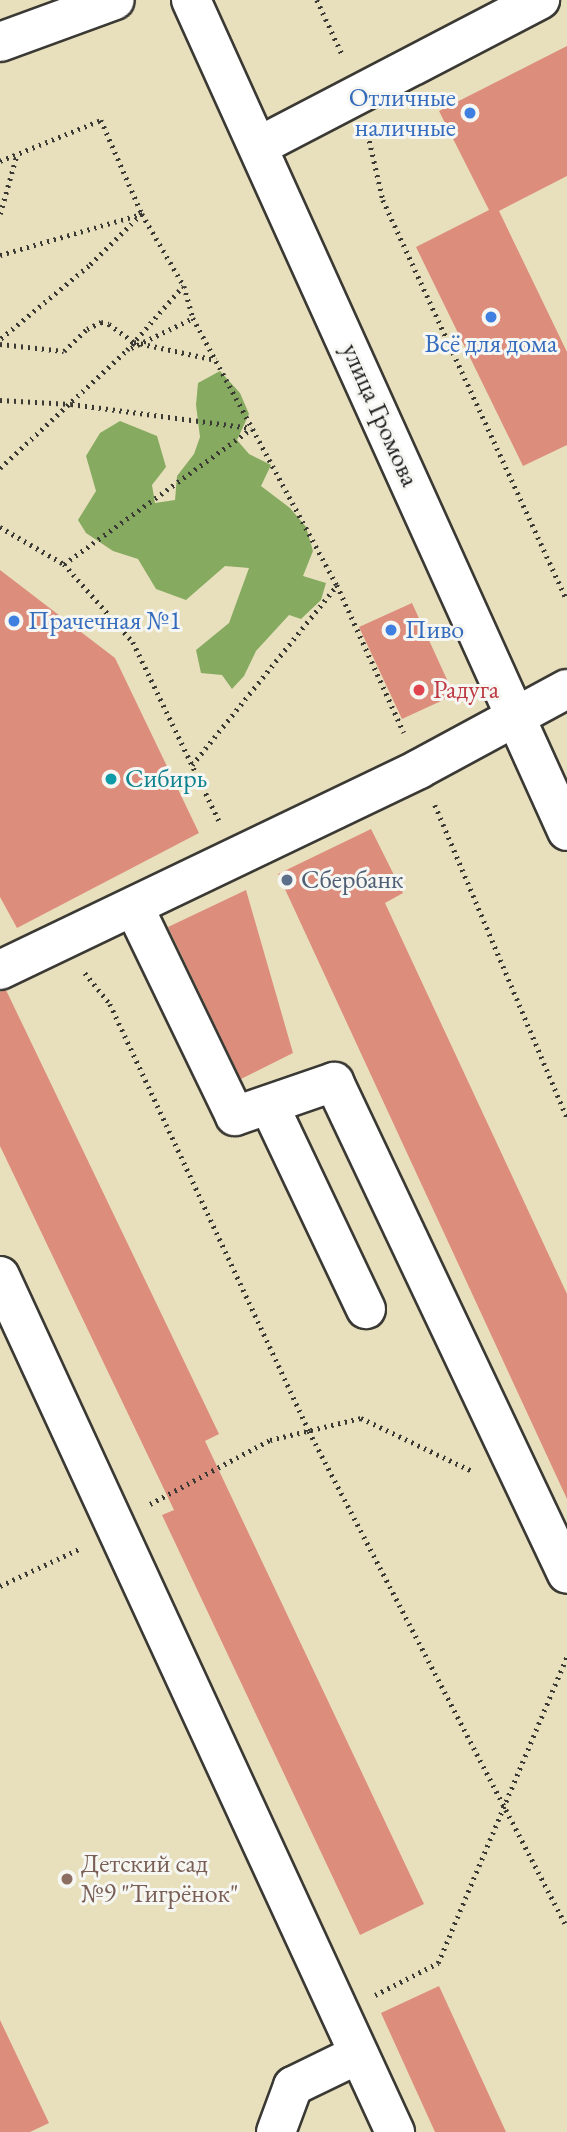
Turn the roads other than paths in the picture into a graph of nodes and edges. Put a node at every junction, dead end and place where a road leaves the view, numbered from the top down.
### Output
1 (115, 0) edge
2 (191, 0) edge
3 (540, 0) edge
4 (0, 43) edge
5 (259, 146) junction
6 (567, 689) edge
7 (515, 715) junction
8 (567, 831) edge
9 (134, 907) junction
10 (4, 960) edge
11 (269, 1105) junction
12 (0, 1276) edge
13 (366, 1308) dead end
14 (566, 1571) edge
15 (359, 2054) junction
16 (276, 2132) edge
17 (395, 2132) edge

1 - 4 street
2 - 5 street, улица Громова
3 - 5 street
5 - 7 street, улица Громова
6 - 7 street
7 - 8 street, улица Громова
7 - 9 street
9 - 10 street
9 - 11 street
11 - 13 street
11 - 14 street
12 - 15 street
15 - 16 street
15 - 17 street

